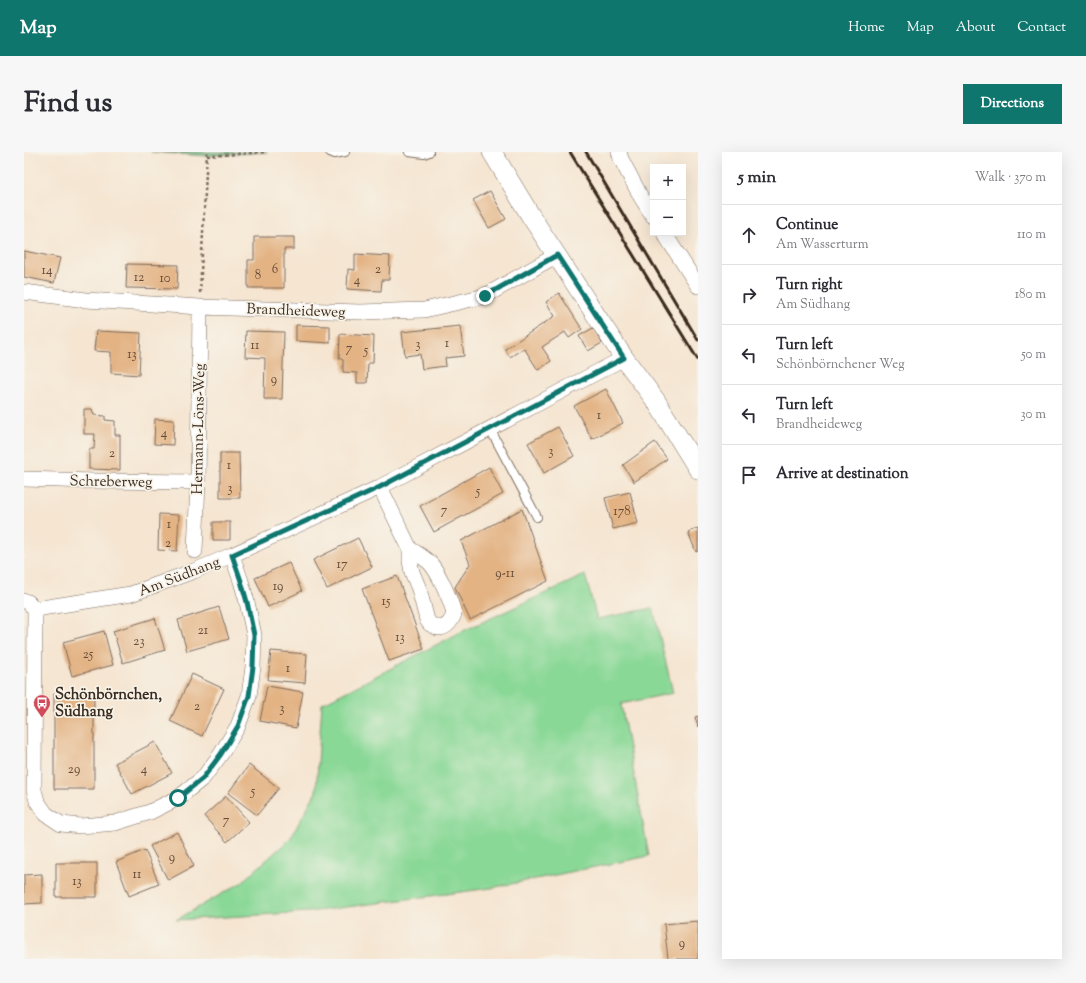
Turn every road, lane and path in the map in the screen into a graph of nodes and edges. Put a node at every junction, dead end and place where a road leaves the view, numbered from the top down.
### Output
1 (207, 152) edge
2 (267, 152) edge
3 (330, 152) edge
4 (345, 152) edge
5 (409, 152) edge
6 (429, 152) edge
7 (492, 152) edge
8 (619, 152) edge
9 (207, 156) junction
10 (650, 211) edge
11 (666, 236) edge
12 (557, 255) junction
13 (698, 286) edge
14 (24, 292) edge
15 (200, 308) junction
16 (624, 358) junction
17 (490, 429) junction
18 (698, 469) edge
19 (24, 478) edge
20 (198, 482) junction
21 (380, 487) junction
22 (537, 516) dead end
23 (410, 549) junction
24 (195, 551) dead end
25 (232, 555) junction
26 (30, 605) edge
27 (29, 781) edge

1 - 9 path
2 - 9 path
3 - 4 lane
5 - 6 lane
7 - 12 street
8 - 10 street
9 - 15 path
11 - 13 street
12 - 15 street, Brandheideweg
12 - 16 street
14 - 15 street, Brandheideweg
15 - 20 street, Hermann-Löns-Weg
16 - 17 street, Am Südhang
16 - 18 street
17 - 21 street, Am Südhang
17 - 22 lane
19 - 20 street, Schreberweg
20 - 24 street, Hermann-Löns-Weg
21 - 23 street
21 - 25 street, Am Südhang
23 - 23 street
25 - 26 street, Am Südhang
25 - 27 street, Am Südhang
26 - 27 street, Am Südhang

